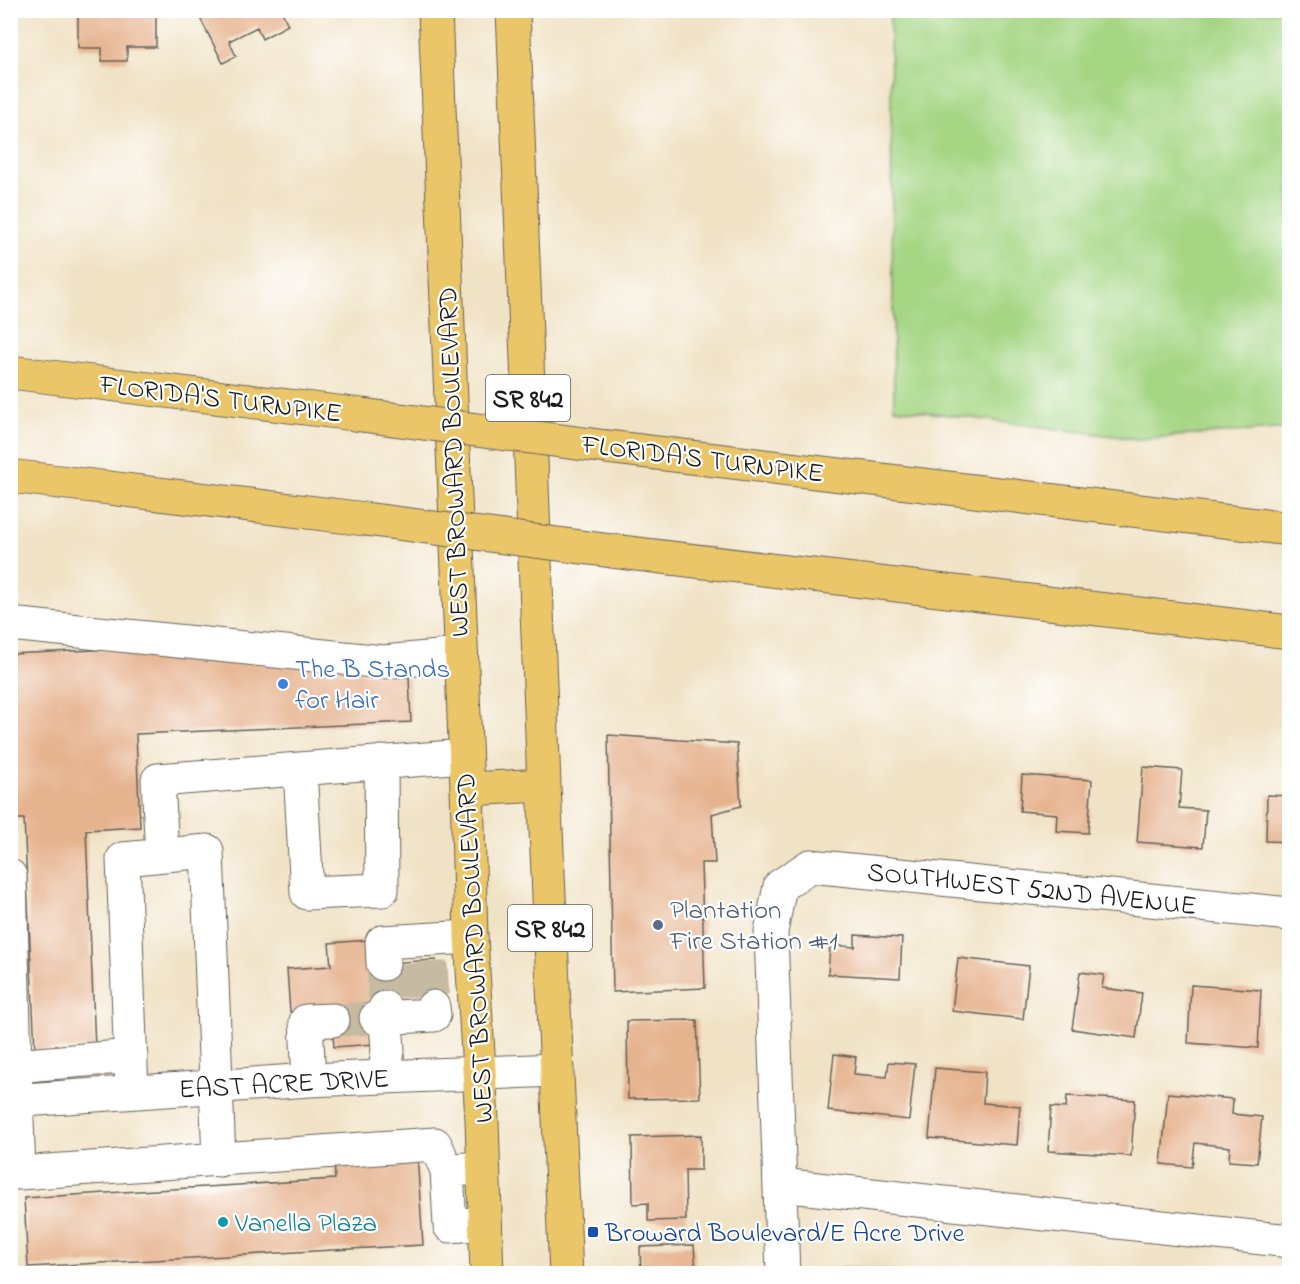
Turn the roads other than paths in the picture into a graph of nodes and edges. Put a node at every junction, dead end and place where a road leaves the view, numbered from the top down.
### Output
1 (435, 10) edge
2 (513, 10) edge
3 (10, 372) edge
4 (10, 476) edge
5 (1290, 529) edge
6 (10, 624) edge
7 (1290, 632) edge
8 (461, 656) junction
9 (465, 756) junction
10 (381, 762) junction
11 (300, 769) junction
12 (544, 785) junction
13 (467, 789) junction
14 (162, 855) junction
15 (10, 876) edge
16 (1290, 914) edge
17 (471, 937) junction
18 (411, 954) dead end
19 (475, 1005) junction
20 (325, 1033) dead end
21 (131, 1056) junction
22 (15, 1066) junction
23 (557, 1070) junction
24 (478, 1073) junction
25 (384, 1077) junction
26 (309, 1080) junction
27 (215, 1087) junction
28 (132, 1092) junction
29 (13, 1101) edge
30 (219, 1160) junction
31 (483, 1169) junction
32 (447, 1170) junction
33 (781, 1185) junction
34 (485, 1223) junction
35 (1290, 1241) edge
36 (487, 1274) edge
37 (566, 1274) edge
38 (783, 1274) edge

1 - 8 main road, WEST BROWARD BOULEVARD / SR 842
2 - 12 main road, SR 842
3 - 5 main road, FLORIDA'S TURNPIKE, bridge
4 - 7 main road, bridge
6 - 8 street
8 - 9 main road, WEST BROWARD BOULEVARD / SR 842
9 - 10 street
9 - 13 main road, WEST BROWARD BOULEVARD / SR 842
10 - 11 street
10 - 11 street
11 - 14 street
12 - 13 main road
12 - 23 main road, SR 842
13 - 17 main road, WEST BROWARD BOULEVARD / SR 842
14 - 21 street
14 - 27 street
15 - 22 street
16 - 33 street, SOUTHWEST 52ND AVENUE
17 - 18 street
17 - 19 main road, WEST BROWARD BOULEVARD / SR 842
19 - 24 main road, WEST BROWARD BOULEVARD / SR 842
19 - 25 street
20 - 26 street
21 - 22 street
21 - 28 street
22 - 29 street
23 - 24 street, EAST ACRE DRIVE
23 - 37 main road, SR 842
24 - 25 street, EAST ACRE DRIVE
24 - 31 main road, WEST BROWARD BOULEVARD / SR 842
25 - 26 street, EAST ACRE DRIVE
26 - 27 street, EAST ACRE DRIVE
27 - 28 street, EAST ACRE DRIVE
27 - 30 street
28 - 29 street, EAST ACRE DRIVE
29 - 30 street
30 - 32 street
31 - 32 street
31 - 34 main road, WEST BROWARD BOULEVARD / SR 842
32 - 34 street
33 - 35 street
33 - 38 street
34 - 36 main road, WEST BROWARD BOULEVARD / SR 842

